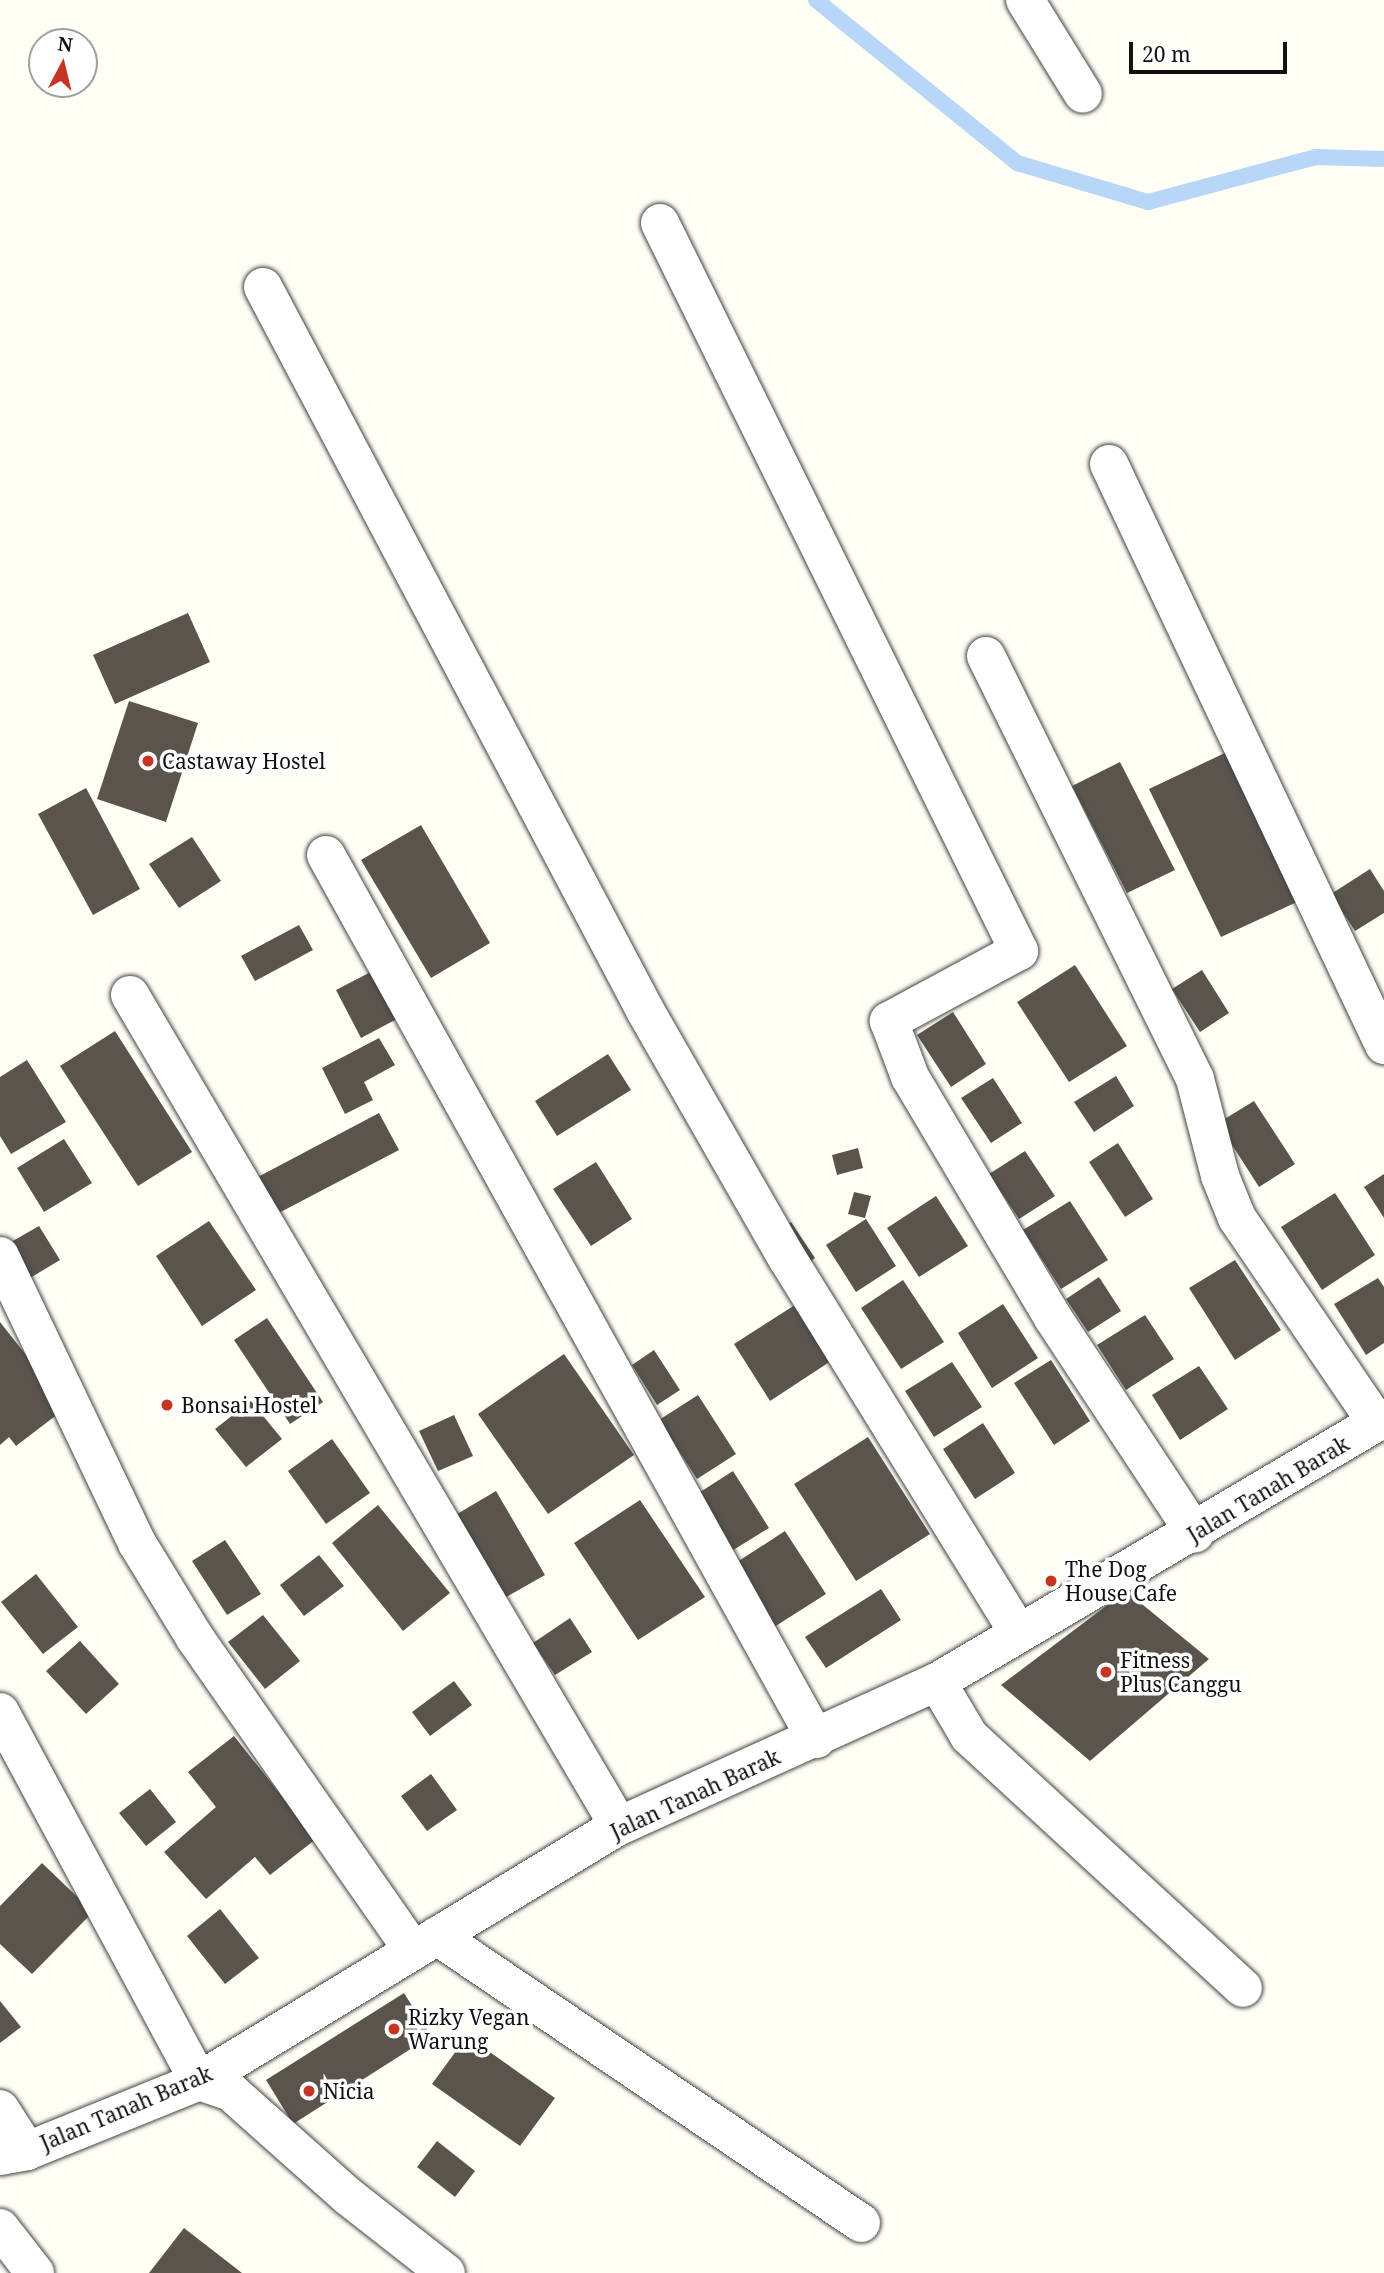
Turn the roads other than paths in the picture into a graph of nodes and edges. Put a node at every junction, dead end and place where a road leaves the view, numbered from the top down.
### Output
1 (1025, 0) edge
2 (1083, 94) dead end
3 (660, 223) dead end
4 (263, 287) dead end
5 (1109, 464) dead end
6 (986, 656) dead end
7 (326, 855) dead end
8 (130, 995) dead end
9 (1384, 1045) edge
10 (0, 1256) edge
11 (1380, 1421) edge
12 (1195, 1533) junction
13 (1019, 1633) junction
14 (937, 1682) junction
15 (0, 1712) edge
16 (816, 1739) junction
17 (619, 1826) junction
18 (425, 1943) junction
19 (1243, 1989) dead end
20 (199, 2081) junction
21 (0, 2109) edge
22 (14, 2153) edge
23 (861, 2223) dead end
24 (0, 2228) edge
25 (35, 2273) edge
26 (446, 2273) edge

1 - 2 street
3 - 12 street
4 - 13 street
5 - 9 street
6 - 11 street
7 - 16 street
8 - 17 street
10 - 18 street
11 - 12 street, Jalan Tanah Barak
12 - 13 street, Jalan Tanah Barak
13 - 14 street, Jalan Tanah Barak
14 - 16 street, Jalan Tanah Barak
14 - 19 street
15 - 20 street
16 - 17 street, Jalan Tanah Barak
17 - 18 street, Jalan Tanah Barak
18 - 20 street, Jalan Tanah Barak
18 - 23 street
20 - 22 street, Jalan Tanah Barak
20 - 26 street
21 - 22 street
24 - 25 street

